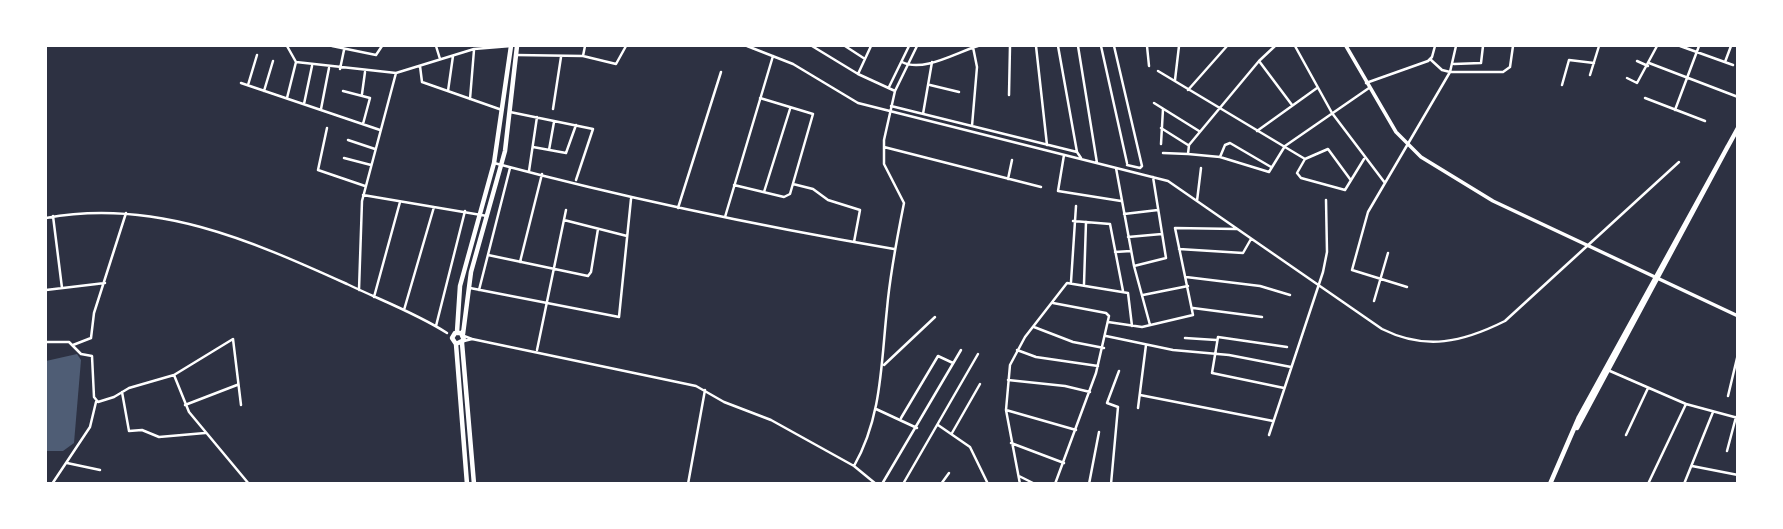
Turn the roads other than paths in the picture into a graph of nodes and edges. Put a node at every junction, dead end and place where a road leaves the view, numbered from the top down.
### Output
1 (287, 46) edge
2 (332, 46) edge
3 (382, 46) edge
4 (436, 46) edge
5 (511, 46) edge
6 (519, 46) edge
7 (585, 46) edge
8 (626, 46) edge
9 (747, 46) edge
10 (811, 46) edge
11 (845, 46) edge
12 (871, 46) edge
13 (909, 46) edge
14 (918, 46) edge
15 (978, 46) edge
16 (1010, 46) edge
17 (1036, 46) edge
18 (1058, 46) edge
19 (1078, 46) edge
20 (1101, 46) edge
21 (1114, 46) edge
22 (1147, 46) edge
23 (1179, 46) edge
24 (1227, 46) edge
25 (1275, 46) edge
26 (1295, 46) edge
27 (1346, 46) edge
28 (1435, 46) edge
29 (1456, 46) edge
30 (1483, 46) edge
31 (1513, 46) edge
32 (1599, 46) edge
33 (1657, 46) edge
34 (1680, 46) edge
35 (1699, 46) edge
36 (1731, 46) edge
37 (851, 47) edge
38 (973, 47) edge
39 (474, 49) junction
40 (344, 50) junction
41 (1697, 52) junction
42 (257, 55) dead end
43 (453, 55) junction
44 (516, 55) junction
45 (773, 55) junction
46 (583, 56) junction
47 (561, 57) junction
48 (440, 59) junction
49 (865, 59) junction
50 (1430, 59) junction
51 (273, 61) dead end
52 (1259, 61) junction
53 (1637, 61) dead end
54 (296, 62) junction
55 (902, 62) junction
56 (932, 62) junction
57 (1725, 62) junction
58 (1594, 63) junction
59 (1454, 64) junction
60 (1649, 64) junction
61 (312, 65) junction
62 (908, 65) junction
63 (1733, 65) dead end
64 (420, 66) junction
65 (1149, 66) dead end
66 (329, 68) junction
67 (340, 69) junction
68 (1158, 71) dead end
69 (365, 72) junction
70 (721, 72) dead end
71 (1450, 72) junction
72 (396, 73) junction
73 (858, 74) junction
74 (1590, 75) dead end
75 (1627, 78) dead end
76 (1688, 78) junction
77 (1175, 82) junction
78 (241, 83) dead end
79 (1366, 83) junction
80 (248, 85) junction
81 (930, 85) junction
82 (1562, 85) dead end
83 (889, 87) junction
84 (1318, 88) junction
85 (1369, 88) junction
86 (264, 90) junction
87 (1188, 90) junction
88 (343, 91) dead end
89 (448, 91) junction
90 (895, 91) junction
91 (959, 92) dead end
92 (362, 94) junction
93 (1009, 95) dead end
94 (1738, 97) edge
95 (287, 98) junction
96 (760, 98) junction
97 (470, 99) junction
98 (1645, 99) dead end
99 (1154, 103) dead end
100 (304, 104) junction
101 (1292, 105) junction
102 (891, 106) junction
103 (790, 107) junction
104 (1219, 108) junction
105 (321, 109) junction
106 (554, 109) dead end
107 (1164, 109) junction
108 (502, 110) junction
109 (1675, 110) junction
110 (510, 112) junction
111 (890, 112) junction
112 (1332, 113) junction
113 (923, 114) junction
114 (537, 117) junction
115 (554, 121) junction
116 (1704, 121) dead end
117 (363, 124) junction
118 (576, 125) junction
119 (972, 126) junction
120 (327, 128) dead end
121 (1161, 128) junction
122 (1738, 128) edge
123 (380, 130) junction
124 (1200, 131) junction
125 (1258, 131) junction
126 (348, 140) dead end
127 (1161, 144) dead end
128 (1047, 145) junction
129 (1189, 145) junction
130 (1284, 146) junction
131 (1408, 146) junction
132 (533, 147) junction
133 (884, 147) junction
134 (375, 149) junction
135 (549, 150) junction
136 (1077, 152) junction
137 (1163, 153) dead end
138 (1188, 154) junction
139 (1064, 155) junction
140 (1220, 157) junction
141 (344, 158) dead end
142 (1081, 158) junction
143 (1305, 159) junction
144 (1364, 159) junction
145 (1012, 160) dead end
146 (1679, 162) dead end
147 (494, 163) junction
148 (1097, 163) junction
149 (371, 165) junction
150 (502, 165) junction
151 (1127, 165) junction
152 (511, 167) junction
153 (1116, 168) junction
154 (1201, 168) dead end
155 (1272, 168) junction
156 (1126, 170) junction
157 (529, 171) junction
158 (542, 174) junction
159 (1153, 177) junction
160 (1008, 179) junction
161 (1351, 180) junction
162 (576, 181) junction
163 (793, 184) junction
164 (1386, 184) junction
165 (734, 185) junction
166 (365, 186) junction
167 (1041, 187) dead end
168 (764, 192) junction
169 (363, 195) junction
170 (631, 199) junction
171 (1326, 200) dead end
172 (401, 201) junction
173 (1122, 201) junction
174 (1197, 201) junction
175 (1076, 206) dead end
176 (434, 207) junction
177 (678, 208) junction
178 (566, 210) dead end
179 (1158, 210) junction
180 (465, 211) junction
181 (127, 212) junction
182 (480, 214) junction
183 (1124, 214) junction
184 (53, 216) junction
185 (487, 216) junction
186 (725, 217) junction
187 (46, 218) edge
188 (564, 220) junction
189 (1073, 221) junction
190 (1086, 222) junction
191 (598, 229) junction
192 (1238, 229) junction
193 (1162, 234) junction
194 (627, 236) junction
195 (1128, 237) junction
196 (1251, 239) junction
197 (854, 242) junction
198 (1586, 246) junction
199 (894, 249) junction
200 (1179, 249) junction
201 (1131, 251) junction
202 (1115, 252) junction
203 (1388, 253) dead end
204 (488, 255) junction
205 (520, 262) junction
206 (1134, 266) junction
207 (553, 269) junction
208 (1186, 277) junction
209 (1656, 279) junction
210 (1380, 280) junction
211 (1071, 282) junction
212 (105, 283) junction
213 (1084, 284) junction
214 (1319, 285) junction
215 (1188, 286) junction
216 (1407, 287) dead end
217 (62, 288) junction
218 (468, 288) junction
219 (46, 290) edge
220 (359, 290) junction
221 (479, 290) junction
222 (1123, 291) junction
223 (1143, 295) junction
224 (1290, 295) dead end
225 (374, 297) junction
226 (1374, 301) dead end
227 (546, 303) junction
228 (1054, 303) junction
229 (1193, 308) junction
230 (404, 310) junction
231 (1738, 316) edge
232 (935, 317) dead end
233 (1262, 317) dead end
234 (1108, 321) junction
235 (436, 326) junction
236 (1132, 326) junction
237 (1150, 326) junction
238 (1034, 327) junction
239 (1107, 336) junction
240 (459, 338) junction
241 (1185, 338) dead end
242 (1216, 340) junction
243 (46, 342) edge
244 (1147, 344) junction
245 (73, 345) junction
246 (1287, 347) dead end
247 (1104, 348) junction
248 (961, 349) dead end
249 (1017, 349) junction
250 (537, 350) junction
251 (1214, 353) junction
252 (978, 354) dead end
253 (1738, 354) edge
254 (953, 363) junction
255 (884, 365) junction
256 (1098, 366) junction
257 (1291, 367) junction
258 (1609, 371) junction
259 (1119, 372) dead end
260 (174, 375) junction
261 (1008, 380) junction
262 (980, 384) dead end
263 (238, 385) junction
264 (1648, 387) junction
265 (1284, 388) junction
266 (705, 390) junction
267 (122, 392) junction
268 (1090, 392) junction
269 (1140, 395) junction
270 (1728, 396) dead end
271 (96, 402) junction
272 (1686, 404) junction
273 (185, 405) junction
274 (241, 405) dead end
275 (1138, 408) dead end
276 (876, 409) junction
277 (1006, 410) junction
278 (1713, 412) junction
279 (901, 418) junction
280 (1737, 418) edge
281 (1273, 421) junction
282 (938, 425) junction
283 (917, 428) junction
284 (1576, 428) junction
285 (1076, 430) junction
286 (1099, 432) dead end
287 (205, 433) junction
288 (952, 433) junction
289 (1269, 435) dead end
290 (1626, 435) dead end
291 (1011, 443) junction
292 (1727, 451) dead end
293 (68, 463) junction
294 (1065, 463) junction
295 (472, 464) junction
296 (466, 465) junction
297 (854, 466) junction
298 (1692, 466) junction
299 (100, 470) dead end
300 (949, 473) dead end
301 (1738, 475) edge
302 (1019, 476) junction
303 (52, 484) edge
304 (249, 484) edge
305 (467, 484) edge
306 (474, 484) edge
307 (688, 484) edge
308 (876, 484) edge
309 (882, 484) edge
310 (903, 484) edge
311 (941, 484) edge
312 (988, 484) edge
313 (1020, 484) edge
314 (1035, 484) edge
315 (1055, 484) edge
316 (1089, 484) edge
317 (1111, 484) edge
318 (1550, 484) edge
319 (1648, 484) edge
320 (1684, 484) edge

1 - 54 street
2 - 40 street
3 - 40 street
4 - 48 street
5 - 39 street
5 - 108 main road
6 - 44 main road
7 - 46 street
8 - 46 street
9 - 45 street
10 - 73 street
11 - 37 street
12 - 49 street
13 - 55 street
14 - 62 street
15 - 38 street
16 - 93 street
17 - 128 street
18 - 136 street
19 - 148 street
20 - 151 street
21 - 151 street
22 - 65 street
23 - 77 street
24 - 87 street
25 - 52 street
26 - 84 street
27 - 79 street
28 - 50 street
29 - 59 street
30 - 59 street
31 - 71 street
32 - 58 street
33 - 60 street
34 - 41 street
35 - 41 street
36 - 57 street
37 - 49 street
38 - 56 street
38 - 119 street
39 - 43 street
39 - 97 street
40 - 67 street
41 - 57 street
41 - 76 street
42 - 80 street
43 - 48 street
43 - 89 street
44 - 47 street
44 - 110 main road
45 - 96 street
45 - 111 street
46 - 47 street
47 - 106 street
48 - 64 street
49 - 73 street
50 - 71 street
50 - 79 street
51 - 86 street
52 - 101 street
52 - 104 street
53 - 60 street
54 - 61 street
54 - 95 street
55 - 62 street
55 - 83 street
56 - 62 street
56 - 81 street
57 - 63 street
58 - 74 street
58 - 82 street
59 - 71 street
60 - 75 street
60 - 76 street
61 - 66 street
61 - 100 street
62 - 90 street
64 - 72 street
64 - 89 street
66 - 67 street
66 - 105 street
67 - 69 street
68 - 77 street
69 - 72 street
69 - 92 street
70 - 177 street
71 - 131 street
72 - 123 street
73 - 83 street
76 - 94 street
76 - 109 street
77 - 87 street
78 - 80 street
79 - 85 street
80 - 86 street
81 - 91 street
81 - 113 street
83 - 90 street
84 - 101 street
84 - 112 street
85 - 112 street
85 - 131 street
86 - 95 street
87 - 104 street
88 - 92 street
89 - 97 street
90 - 102 street
92 - 117 street
95 - 100 street
96 - 103 street
96 - 165 street
97 - 108 street
98 - 109 street
99 - 107 street
100 - 105 street
101 - 125 street
102 - 111 street
102 - 113 street
103 - 163 street
103 - 168 street
104 - 124 street
104 - 125 street
105 - 117 street
107 - 121 street
107 - 124 street
108 - 147 main road
109 - 116 street
110 - 114 street
110 - 150 main road
111 - 133 street
111 - 139 street
112 - 130 street
112 - 144 street
113 - 119 street
114 - 115 street
114 - 132 street
115 - 118 street
115 - 135 street
117 - 123 street
118 - 135 street
118 - 162 street
119 - 128 street
120 - 166 street
121 - 127 street
121 - 129 street
122 - 209 main road
123 - 134 street
124 - 129 street
125 - 130 street
126 - 134 street
128 - 136 street
129 - 138 street
130 - 143 street
130 - 155 street
131 - 164 street
131 - 198 street
132 - 135 street
132 - 157 street
133 - 160 street
133 - 199 street
134 - 149 street
136 - 142 street
137 - 138 street
138 - 140 street
139 - 142 street
139 - 173 street
140 - 155 street
140 - 155 street
141 - 149 street
142 - 148 street
143 - 161 street
143 - 161 street
144 - 161 street
144 - 164 street
145 - 160 street
146 - 198 street
147 - 150 street
147 - 182 main road
148 - 153 street
149 - 166 street
150 - 152 street
150 - 185 main road
151 - 156 street
152 - 157 street
152 - 204 street
153 - 156 street
153 - 173 street
154 - 174 street
156 - 159 street
157 - 158 street
158 - 162 street
158 - 205 street
159 - 174 street
159 - 179 street
160 - 167 street
162 - 170 street
163 - 168 street
163 - 197 street
164 - 210 street
165 - 168 street
165 - 186 street
166 - 169 street
169 - 172 street
169 - 220 street
170 - 177 street
170 - 194 street
171 - 214 street
172 - 176 street
172 - 225 street
173 - 183 street
174 - 192 street
175 - 189 street
176 - 180 street
176 - 230 street
177 - 186 street
178 - 188 street
179 - 183 street
179 - 193 street
180 - 182 street
180 - 235 street
181 - 184 street
181 - 212 street
181 - 220 street
182 - 185 street
182 - 240 main road
183 - 195 street
184 - 187 street
184 - 217 street
185 - 218 main road
186 - 197 street
188 - 191 street
188 - 207 street
189 - 190 street
189 - 211 street
190 - 202 street
190 - 213 street
191 - 194 street
191 - 207 street
192 - 196 street
192 - 200 street
193 - 195 street
193 - 206 street
194 - 227 street
195 - 201 street
196 - 200 street
196 - 214 street
197 - 199 street
198 - 209 street
198 - 214 street
199 - 255 street
200 - 208 street
201 - 202 street
201 - 206 street
202 - 222 street
203 - 210 street
204 - 205 street
204 - 221 street
205 - 207 street
206 - 223 street
207 - 227 street
208 - 215 street
208 - 224 street
209 - 231 street
209 - 258 main road
209 - 284 main road
210 - 216 street
210 - 226 street
211 - 213 street
211 - 228 street
212 - 217 street
212 - 245 street
213 - 222 street
214 - 257 street
215 - 223 street
215 - 229 street
217 - 219 street
218 - 221 street
218 - 240 main road
220 - 225 street
221 - 227 street
222 - 236 street
223 - 237 street
225 - 230 street
227 - 250 street
228 - 234 street
228 - 238 street
229 - 233 street
229 - 237 street
230 - 235 street
232 - 255 street
234 - 236 street
234 - 239 street
235 - 240 street
236 - 237 street
238 - 247 street
238 - 249 street
239 - 244 street
239 - 247 street
240 - 250 street
240 - 295 main road
240 - 296 main road
241 - 242 street
242 - 246 street
242 - 251 street
243 - 245 street
244 - 251 street
244 - 269 street
245 - 271 street
247 - 256 street
248 - 254 street
249 - 256 street
249 - 261 street
250 - 266 street
251 - 257 street
251 - 265 street
252 - 282 street
253 - 270 street
254 - 279 street
254 - 283 street
255 - 276 street
256 - 268 street
257 - 265 street
258 - 264 street
258 - 284 main road
259 - 317 street
260 - 263 street
260 - 267 street
260 - 273 street
261 - 268 street
261 - 277 street
262 - 288 street
263 - 273 street
263 - 274 street
264 - 272 street
264 - 290 street
265 - 281 street
266 - 297 street
266 - 307 street
267 - 271 street
267 - 287 street
268 - 285 street
269 - 275 street
269 - 281 street
271 - 293 street
272 - 278 street
272 - 319 street
273 - 287 street
276 - 279 street
276 - 297 street
277 - 285 street
277 - 291 street
278 - 280 street
278 - 298 street
279 - 283 street
280 - 292 street
281 - 289 street
282 - 288 street
282 - 310 street
283 - 309 street
284 - 318 main road
285 - 294 street
286 - 316 street
287 - 304 street
288 - 312 street
291 - 294 street
291 - 302 street
293 - 299 street
293 - 303 street
294 - 315 street
295 - 296 main road
295 - 306 main road
296 - 305 main road
297 - 308 street
298 - 301 street
298 - 320 street
300 - 311 street
302 - 313 street
302 - 314 street

